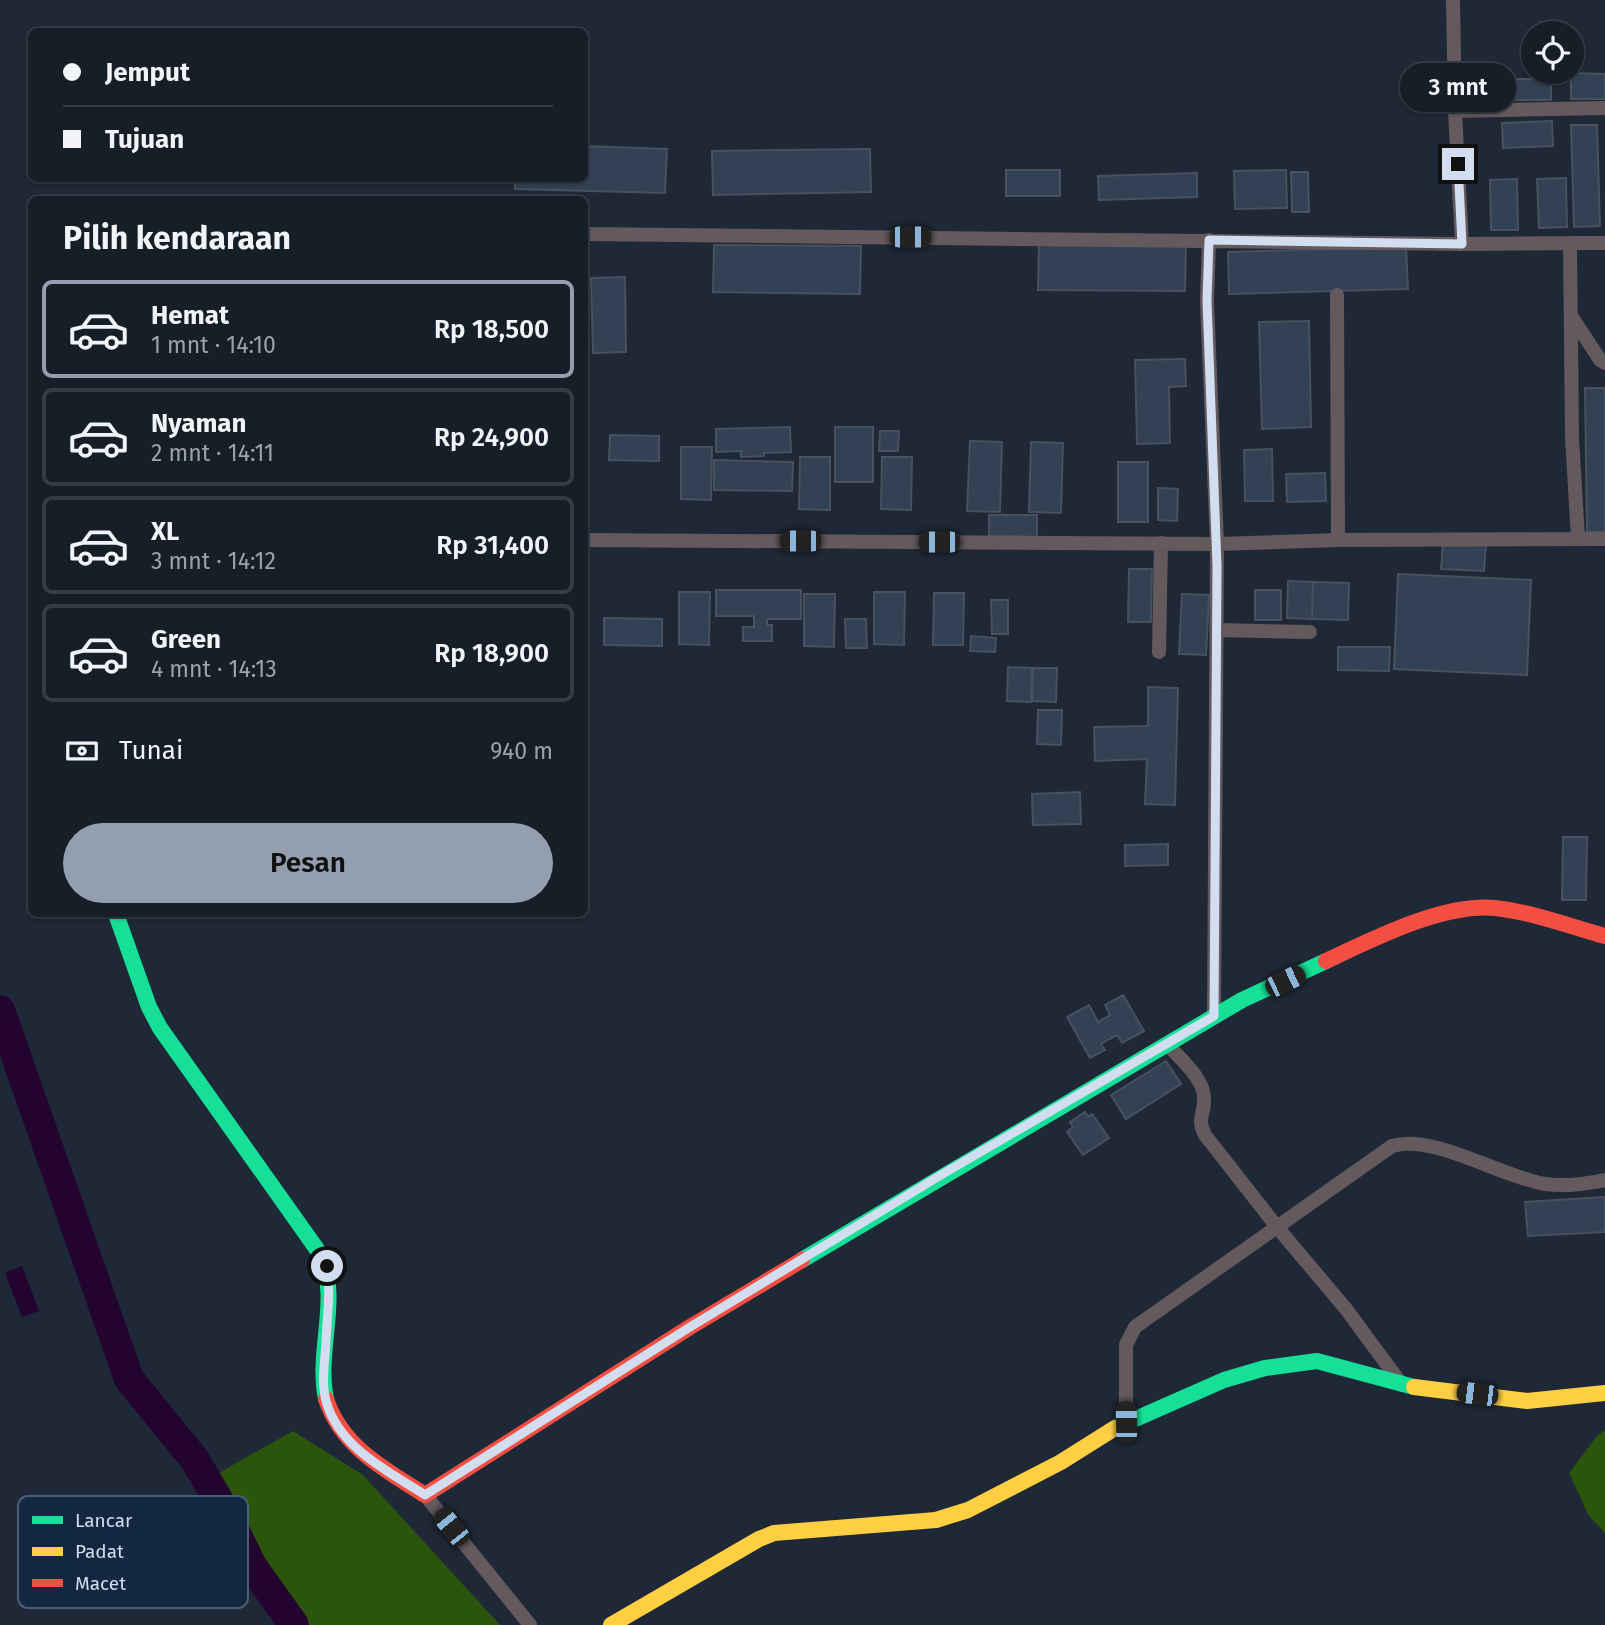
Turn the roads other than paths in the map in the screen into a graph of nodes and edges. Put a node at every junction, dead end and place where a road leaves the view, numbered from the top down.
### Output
1 (1453, 0) edge
2 (1605, 108) edge
3 (1455, 111) junction
4 (588, 234) edge
5 (1209, 240) junction
6 (1570, 243) junction
7 (1605, 243) edge
8 (1462, 244) junction
9 (1337, 295) dead end
10 (1571, 316) junction
11 (1605, 363) edge
12 (1578, 538) junction
13 (1605, 539) edge
14 (588, 540) edge
15 (1338, 540) junction
16 (1161, 544) junction
17 (1217, 544) junction
18 (1217, 630) junction
19 (1310, 632) dead end
20 (1159, 652) dead end
21 (117, 917) edge
22 (1605, 936) edge
23 (1214, 1016) junction
24 (1167, 1044) junction
25 (1605, 1180) edge
26 (1277, 1227) junction
27 (1402, 1385) junction
28 (1605, 1393) edge
29 (1126, 1422) junction
30 (425, 1495) junction
31 (530, 1625) edge
32 (611, 1625) edge

1 - 3 street
2 - 3 street
3 - 8 street
4 - 5 street
5 - 8 street
5 - 17 street
6 - 7 street
6 - 8 street
6 - 10 street
9 - 15 street
10 - 11 street
10 - 12 street
12 - 13 street
12 - 15 street
14 - 16 street
15 - 17 street
16 - 17 street
16 - 20 street
17 - 18 street
18 - 19 street
18 - 23 street
21 - 30 street
22 - 23 street
23 - 24 street
24 - 26 street
24 - 30 street
25 - 26 street
26 - 27 street
26 - 29 street
27 - 28 street
27 - 29 street
29 - 32 street
30 - 31 street

